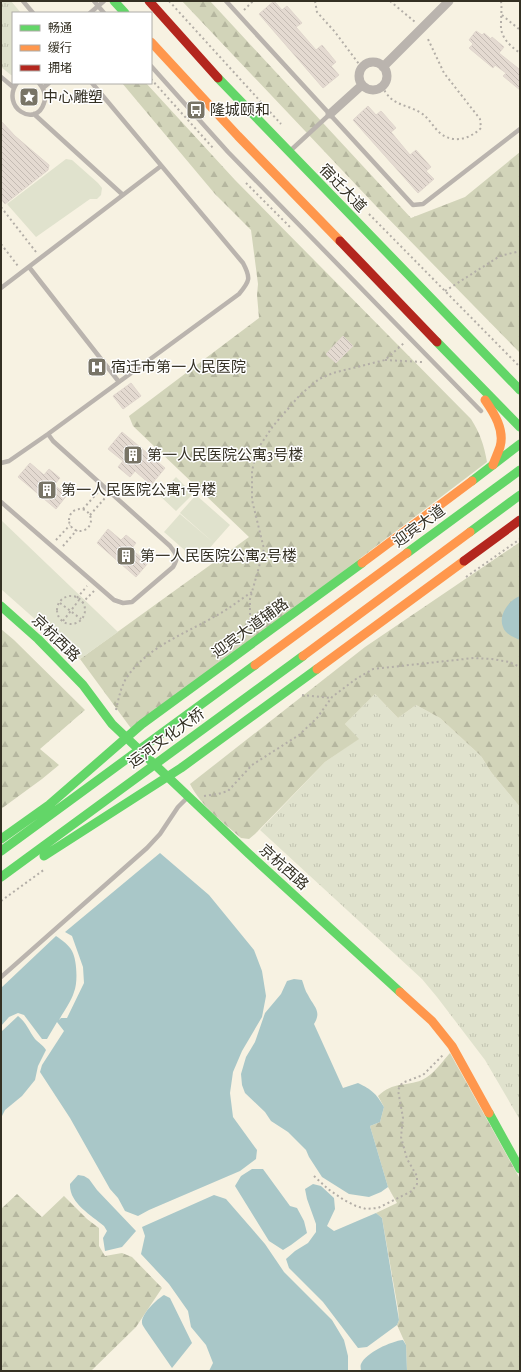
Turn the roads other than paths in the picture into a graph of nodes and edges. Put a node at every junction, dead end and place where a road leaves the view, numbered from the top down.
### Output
1 (23, 1) edge
2 (94, 1) edge
3 (104, 1) edge
4 (149, 1) edge
5 (226, 1) edge
6 (448, 1) edge
7 (116, 4) edge
8 (98, 6) junction
9 (32, 12) edge
10 (91, 12) edge
11 (103, 12) edge
12 (124, 12) edge
13 (152, 43) edge
14 (152, 67) edge
15 (383, 67) junction
16 (1, 77) edge
17 (16, 84) edge
18 (39, 84) edge
19 (48, 84) edge
20 (93, 84) edge
21 (362, 85) junction
22 (13, 87) junction
23 (43, 88) junction
24 (34, 114) junction
25 (330, 114) junction
26 (520, 129) edge
27 (288, 152) junction
28 (161, 166) junction
29 (123, 195) junction
30 (28, 267) junction
31 (1, 288) edge
32 (476, 344) junction
33 (458, 362) junction
34 (520, 381) edge
35 (119, 382) junction
36 (520, 390) edge
37 (481, 411) dead end
38 (520, 427) edge
39 (48, 434) junction
40 (520, 444) edge
41 (1, 463) edge
42 (493, 466) junction
43 (520, 470) edge
44 (520, 495) edge
45 (1, 502) edge
46 (520, 520) edge
47 (1, 606) edge
48 (335, 606) joint
49 (188, 797) junction
50 (1, 839) edge
51 (1, 851) edge
52 (1, 877) edge
53 (1, 886) edge
54 (1, 977) edge
55 (520, 1169) edge

1 - 9 lane
2 - 8 lane
3 - 8 lane
4 - 27 main road, 宿迁大道
5 - 25 lane
6 - 15 street
7 - 12 main road
8 - 10 lane
8 - 11 lane
13 - 33 main road
14 - 37 lane
15 - 21 street
15 - 21 street
16 - 22 lane
17 - 22 lane
18 - 23 lane
19 - 23 lane
20 - 28 lane
21 - 25 street
22 - 24 lane
23 - 24 lane
24 - 29 lane
25 - 26 lane
25 - 27 lane
27 - 32 main road, 宿迁大道
28 - 29 lane
28 - 35 lane
29 - 30 lane
30 - 31 lane
30 - 35 lane
32 - 34 main road
32 - 36 main road, 宿迁大道
33 - 38 main road
33 - 42 main road
35 - 39 lane
39 - 41 lane
39 - 45 lane
40 - 42 main road, 迎宾大道辅路
42 - 50 main road, 迎宾大道辅路
43 - 48 main road, 迎宾大道
44 - 52 main road, 运河文化大桥
46 - 53 main road
47 - 49 main road, 京杭西路
48 - 51 main road, 运河文化大桥
49 - 54 lane
49 - 55 main road, 京杭西路

